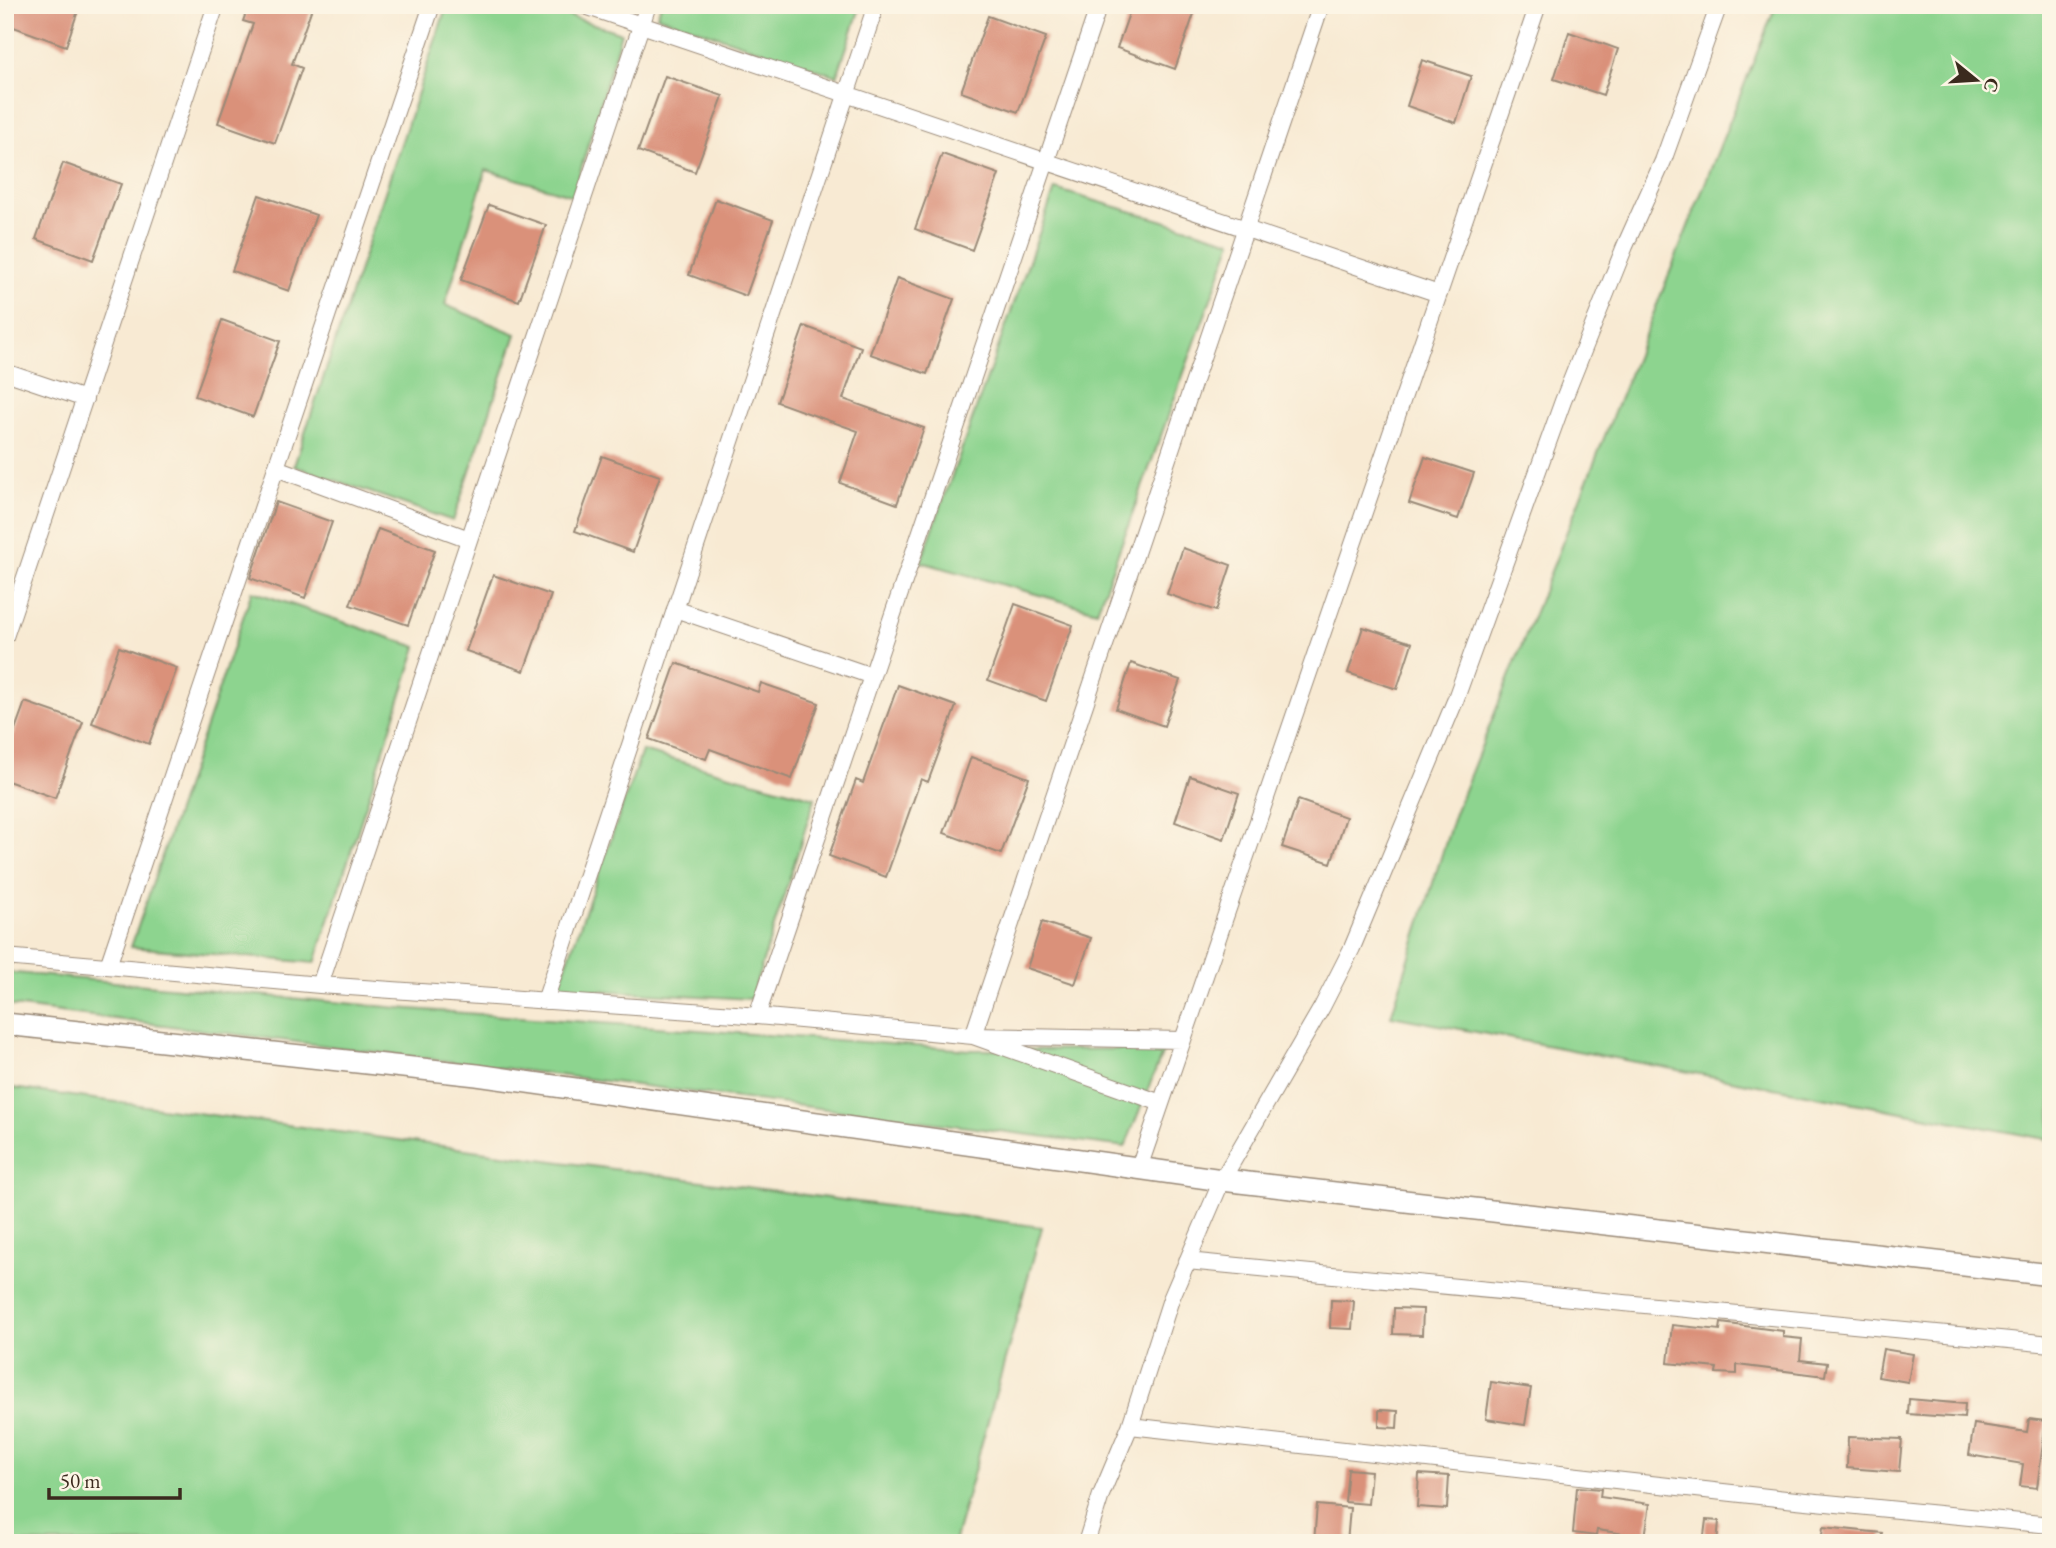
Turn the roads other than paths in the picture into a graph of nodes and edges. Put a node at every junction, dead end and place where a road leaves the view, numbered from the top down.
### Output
1 (216, 5) edge
2 (432, 5) edge
3 (582, 5) edge
4 (648, 5) edge
5 (876, 5) edge
6 (1099, 5) edge
7 (1321, 5) edge
8 (1538, 5) edge
9 (1719, 5) edge
10 (641, 25) junction
11 (846, 94) junction
12 (1046, 162) junction
13 (1245, 229) junction
14 (1439, 294) junction
15 (5, 372) edge
16 (85, 398) junction
17 (276, 468) junction
18 (469, 539) junction
19 (675, 609) junction
20 (5, 637) edge
21 (872, 676) junction
22 (5, 957) edge
23 (108, 967) junction
24 (320, 985) junction
25 (545, 1001) junction
26 (757, 1016) junction
27 (5, 1024) edge
28 (972, 1036) junction
29 (1183, 1040) junction
30 (1161, 1103) junction
31 (1139, 1168) junction
32 (1223, 1180) junction
33 (1187, 1261) junction
34 (2051, 1275) edge
35 (2051, 1344) edge
36 (1129, 1426) junction
37 (2051, 1525) edge
38 (1086, 1543) edge

1 - 16 street
2 - 17 street
3 - 10 street
4 - 10 street
5 - 11 street
6 - 12 street
7 - 13 street
8 - 14 street
9 - 32 street
10 - 11 street
10 - 18 street
11 - 12 street
11 - 19 street
12 - 13 street
12 - 21 street
13 - 14 street
13 - 28 street
14 - 29 street
15 - 16 street
16 - 20 street
17 - 18 street
17 - 23 street
18 - 24 street
19 - 21 street
19 - 25 street
21 - 26 street
22 - 23 street
23 - 24 street
24 - 25 street
25 - 26 street
26 - 28 street
27 - 31 main road
28 - 29 street
28 - 30 street
29 - 30 street
30 - 31 street
31 - 32 main road
32 - 33 street
32 - 34 main road
33 - 35 street
33 - 36 street
36 - 37 street
36 - 38 street

